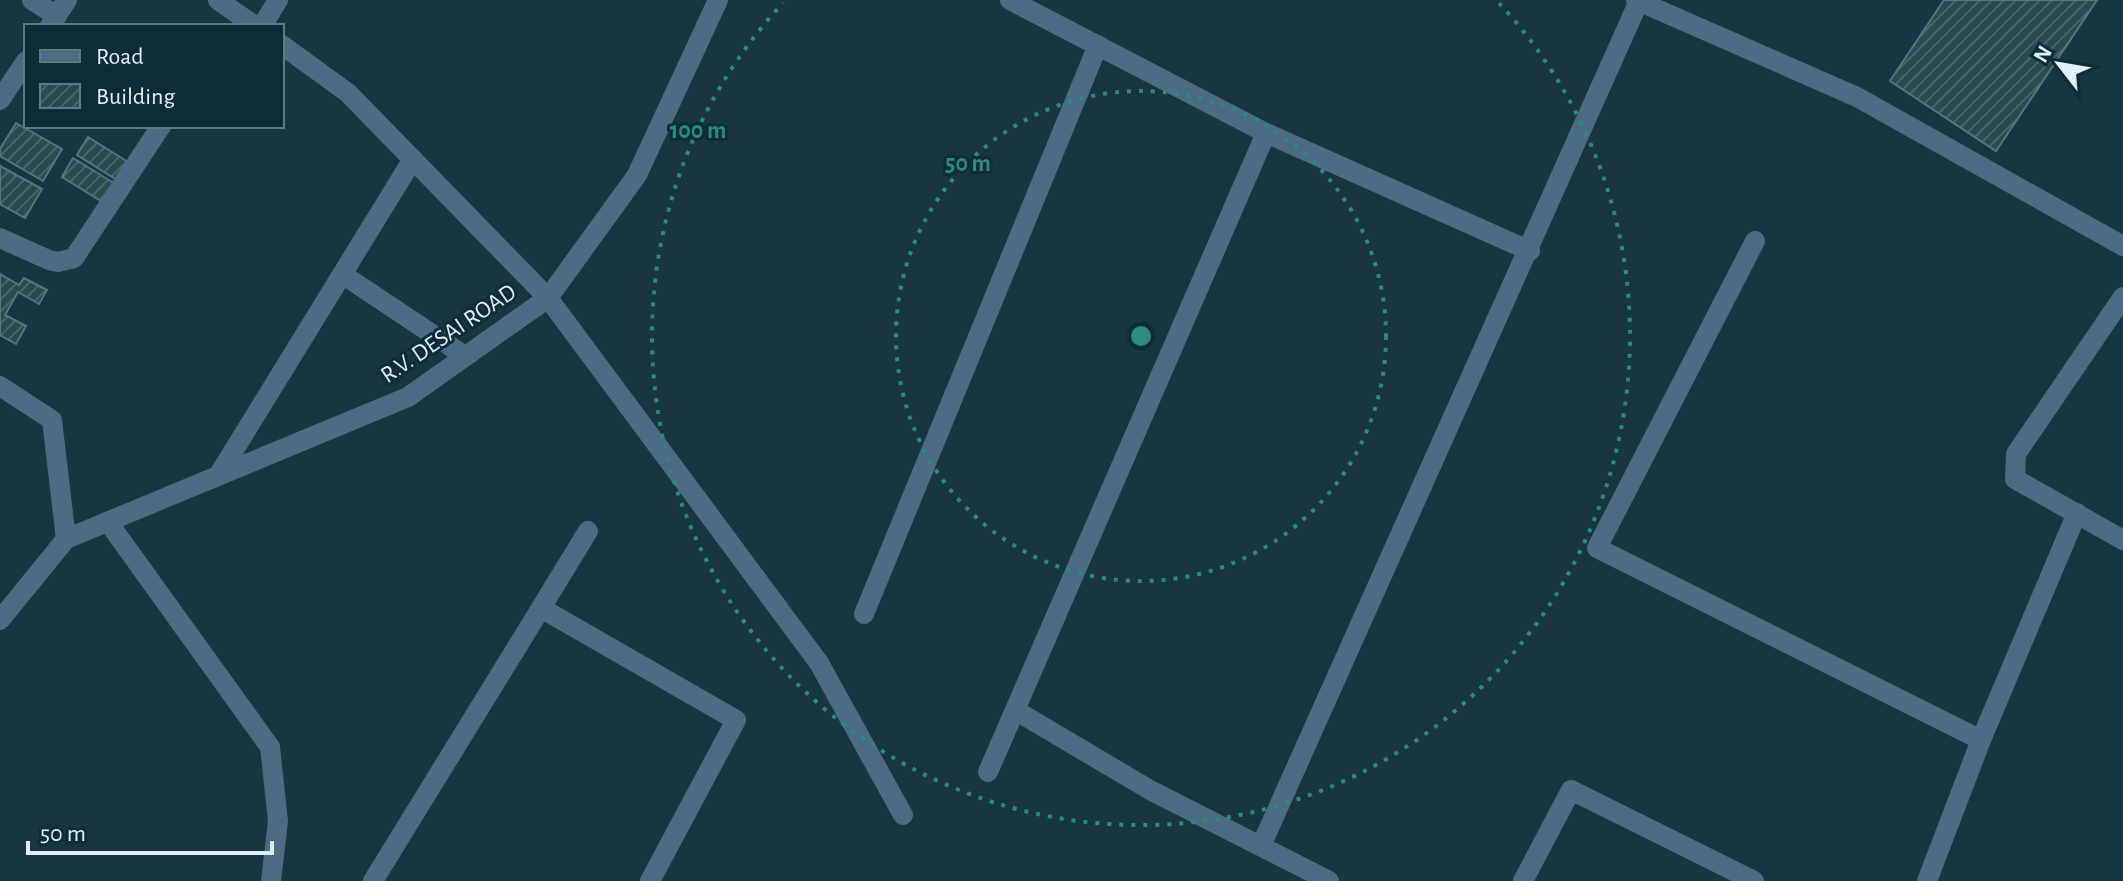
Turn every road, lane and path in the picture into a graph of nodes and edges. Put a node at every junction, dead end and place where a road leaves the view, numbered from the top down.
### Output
1 (32, 0) edge
2 (218, 0) edge
3 (278, 0) edge
4 (718, 0) edge
5 (1638, 1) edge
6 (1022, 2) edge
7 (58, 14) edge
8 (231, 19) edge
9 (263, 24) edge
10 (1098, 45) junction
11 (284, 46) edge
12 (24, 64) edge
13 (0, 100) edge
14 (160, 128) edge
15 (1266, 133) junction
16 (413, 159) junction
17 (0, 238) edge
18 (1755, 241) dead end
19 (2123, 246) edge
20 (1530, 251) junction
21 (342, 274) junction
22 (2123, 297) edge
23 (548, 298) junction
24 (465, 356) junction
25 (0, 386) edge
26 (218, 476) junction
27 (2077, 513) junction
28 (108, 522) junction
29 (588, 531) dead end
30 (66, 539) junction
31 (2123, 540) edge
32 (541, 608) junction
33 (864, 614) dead end
34 (0, 620) edge
35 (1015, 710) junction
36 (1981, 740) junction
37 (988, 772) dead end
38 (903, 815) dead end
39 (1261, 846) junction
40 (271, 881) edge
41 (373, 881) edge
42 (650, 881) edge
43 (1329, 881) edge
44 (1523, 881) edge
45 (1754, 881) edge
46 (1927, 881) edge

1 - 7 street
2 - 8 street
3 - 9 street
4 - 23 street, R.V. DESAI ROAD
5 - 19 street
5 - 20 street
6 - 10 street
10 - 15 street
10 - 33 street
11 - 16 street
12 - 13 street
14 - 17 street
15 - 20 street
15 - 35 street
16 - 21 street
16 - 23 street
18 - 36 street
20 - 39 street
21 - 24 street
21 - 26 street
22 - 27 street
23 - 24 street, R.V. DESAI ROAD
23 - 38 street
24 - 26 street, R.V. DESAI ROAD
25 - 30 street
26 - 28 street, R.V. DESAI ROAD
27 - 31 street
27 - 36 street
28 - 30 street, R.V. DESAI ROAD
28 - 40 street
29 - 32 street
30 - 34 street, R.V. DESAI ROAD
32 - 41 street
32 - 42 street
35 - 37 street
35 - 39 street
36 - 46 street
39 - 43 street
44 - 45 street

